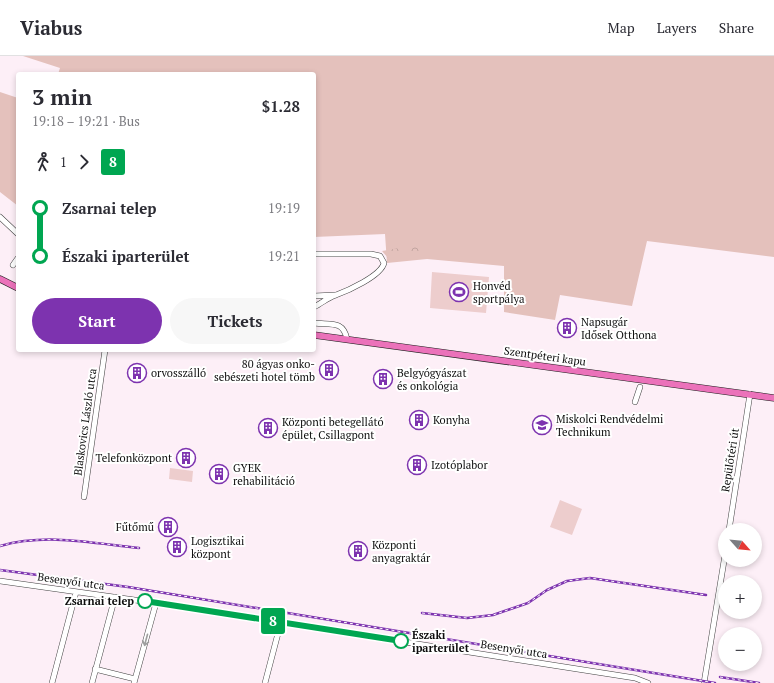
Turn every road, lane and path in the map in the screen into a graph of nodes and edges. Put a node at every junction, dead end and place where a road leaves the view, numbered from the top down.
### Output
1 (0, 217) edge
2 (16, 232) edge
3 (316, 254) edge
4 (16, 261) edge
5 (13, 265) dead end
6 (1, 282) edge
7 (16, 287) edge
8 (336, 295) junction
9 (316, 296) edge
10 (316, 297) edge
11 (316, 306) edge
12 (316, 323) edge
13 (316, 335) edge
14 (347, 339) junction
15 (105, 352) edge
16 (640, 387) dead end
17 (750, 394) junction
18 (774, 398) edge
19 (635, 402) dead end
20 (84, 497) dead end
21 (730, 523) edge
22 (723, 567) edge
23 (0, 581) edge
24 (76, 592) junction
25 (100, 595) junction
26 (115, 597) junction
27 (156, 603) junction
28 (113, 604) junction
29 (281, 622) junction
30 (95, 669) junction
31 (134, 681) edge
32 (52, 683) edge
33 (92, 683) edge
34 (265, 683) edge
35 (648, 683) edge
36 (704, 683) edge

1 - 2 street
3 - 8 street
4 - 5 street
6 - 7 main road
8 - 9 street
8 - 11 street
10 - 11 street
12 - 14 street
13 - 14 main road, Szentpéteri kapu
14 - 17 main road, Szentpéteri kapu
15 - 20 street, Blaskovics László utca
16 - 19 street
17 - 18 main road, Szentpéteri kapu
17 - 21 street, Repülőtéri út
22 - 36 street
23 - 24 street, Besenyői utca
24 - 25 street, Besenyői utca
24 - 32 street
25 - 26 street, Besenyői utca
25 - 28 street
26 - 27 street, Besenyői utca
26 - 28 street
27 - 29 street, Besenyői utca
27 -> 31 street
28 - 30 street
29 - 34 street
29 - 35 street, Besenyői utca
30 - 31 street
30 - 33 street

